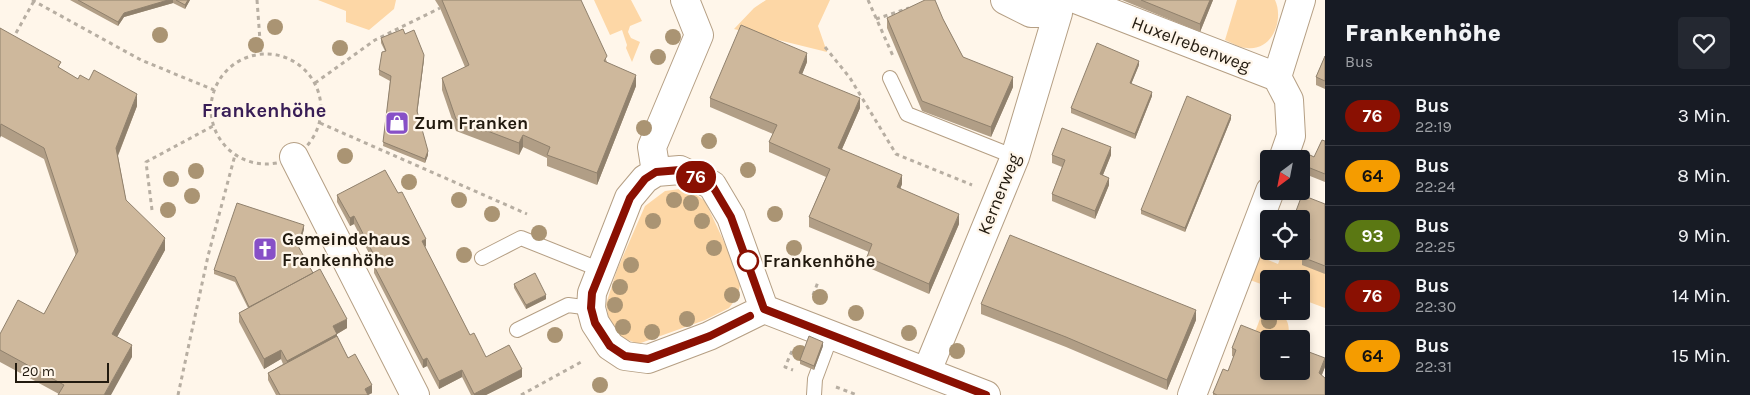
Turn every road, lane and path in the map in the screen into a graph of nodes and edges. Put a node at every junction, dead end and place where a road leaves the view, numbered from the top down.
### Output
1 (33, 0) edge
2 (258, 0) edge
3 (684, 0) edge
4 (868, 0) edge
5 (1005, 0) edge
6 (1301, 0) edge
7 (1065, 4) edge
8 (913, 6) edge
9 (440, 8) dead end
10 (876, 19) junction
11 (16, 33) dead end
12 (261, 54) junction
13 (1277, 77) junction
14 (890, 78) joint
15 (315, 83) junction
16 (214, 90) junction
17 (320, 123) junction
18 (213, 126) junction
19 (1286, 150) edge
20 (235, 155) junction
21 (294, 157) junction
22 (1015, 157) junction
23 (656, 172) junction
24 (1267, 200) edge
25 (152, 210) dead end
26 (534, 217) dead end
27 (482, 258) dead end
28 (601, 270) junction
29 (591, 308) junction
30 (764, 309) junction
31 (516, 330) dead end
32 (831, 336) junction
33 (610, 346) junction
34 (927, 371) junction
35 (178, 395) edge
36 (415, 395) edge
37 (521, 395) edge
38 (814, 395) edge
39 (986, 395) edge
40 (1192, 395) edge

1 - 11 path
1 - 16 path
2 - 12 path
3 - 23 street
4 - 10 path
5 - 7 street
6 - 13 street
7 - 13 street, Huxelrebenweg
7 - 22 street, Kernerweg
8 - 10 path
9 - 15 path
10 - 14 path
12 - 15 path
12 - 16 path
13 - 19 street
14 - 22 lane
15 - 17 path
16 - 18 path
17 - 21 path
17 - 26 path
18 - 20 path
18 - 25 path
20 - 21 path
20 - 35 path
21 - 36 street
22 - 34 street, Kernerweg
23 - 28 street
23 - 30 street
24 - 40 street
27 - 28 lane
28 - 29 street
29 - 31 lane
29 - 33 street
30 - 32 street
30 - 33 street
32 - 34 street
32 - 38 lane
33 - 37 path
34 - 39 street

